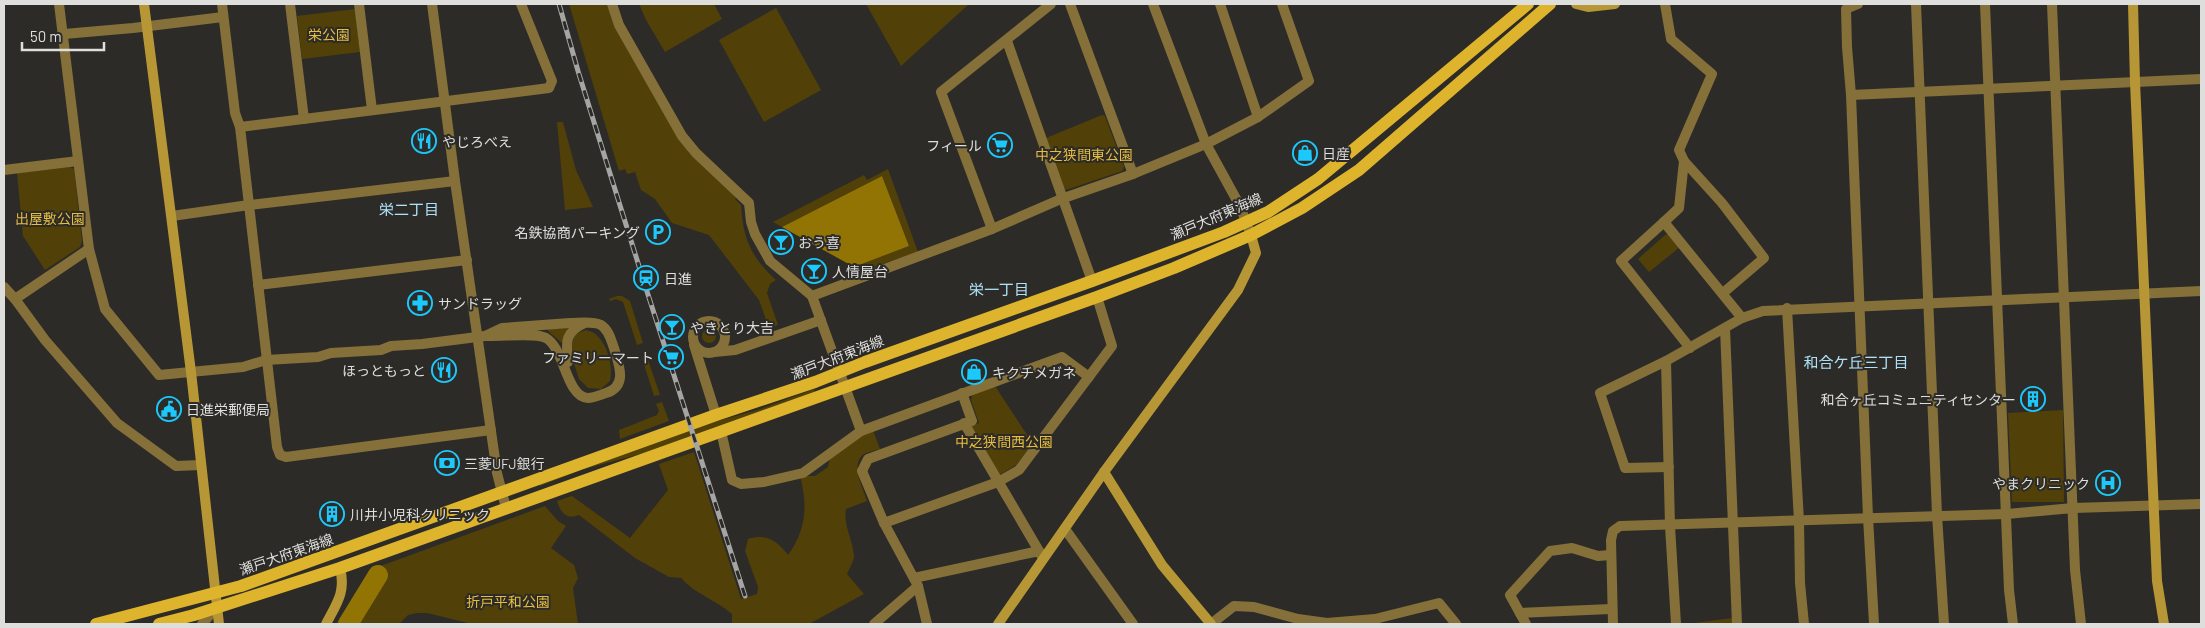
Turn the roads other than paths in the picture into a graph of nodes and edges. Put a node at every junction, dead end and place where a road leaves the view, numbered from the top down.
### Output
1 (59, 4) edge
2 (144, 4) edge
3 (222, 4) edge
4 (290, 4) edge
5 (359, 4) edge
6 (432, 4) edge
7 (521, 4) edge
8 (612, 4) edge
9 (1051, 4) edge
10 (1070, 4) edge
11 (1153, 4) edge
12 (1220, 4) edge
13 (1282, 4) edge
14 (1528, 4) edge
15 (1550, 4) edge
16 (1576, 4) edge
17 (1615, 4) edge
18 (1665, 4) edge
19 (1858, 4) edge
20 (1916, 4) edge
21 (1984, 4) edge
22 (2052, 4) edge
23 (2133, 4) edge
24 (223, 17) junction
25 (147, 27) junction
26 (64, 34) junction
27 (1007, 41) junction
28 (2201, 79) edge
29 (2135, 82) junction
30 (2055, 85) junction
31 (1988, 89) junction
32 (1920, 90) junction
33 (1851, 95) junction
34 (444, 101) junction
35 (372, 110) junction
36 (1258, 117) junction
37 (304, 119) junction
38 (240, 127) junction
39 (1206, 144) junction
40 (78, 161) junction
41 (1684, 161) junction
42 (4, 170) edge
43 (1133, 174) junction
44 (454, 181) junction
45 (1061, 199) junction
46 (248, 205) junction
47 (172, 216) junction
48 (1245, 222) junction
49 (1664, 222) junction
50 (992, 229) junction
51 (1251, 235) junction
52 (89, 249) junction
53 (467, 260) junction
54 (1092, 281) junction
55 (258, 285) junction
56 (4, 288) edge
57 (2201, 292) edge
58 (1723, 293) junction
59 (2144, 294) junction
60 (812, 296) junction
61 (1097, 297) junction
62 (2064, 297) junction
63 (15, 299) junction
64 (1998, 300) junction
65 (1929, 303) junction
66 (1859, 306) junction
67 (1787, 308) junction
68 (1742, 318) junction
69 (821, 320) junction
70 (586, 323) junction
71 (1725, 328) junction
72 (481, 336) junction
73 (693, 342) junction
74 (1690, 348) junction
75 (714, 352) junction
76 (266, 360) junction
77 (1666, 361) junction
78 (191, 372) junction
79 (839, 372) junction
80 (568, 375) junction
81 (1089, 377) junction
82 (844, 387) junction
83 (962, 393) junction
84 (716, 415) junction
85 (964, 424) junction
86 (491, 430) junction
87 (721, 431) junction
88 (861, 431) junction
89 (201, 465) junction
90 (1669, 467) junction
91 (1104, 472) junction
92 (998, 482) junction
93 (501, 492) junction
94 (2201, 504) edge
95 (2154, 505) junction
96 (506, 508) junction
97 (2073, 508) junction
98 (2007, 514) junction
99 (1937, 515) junction
100 (1868, 517) junction
101 (1799, 522) junction
102 (884, 523) junction
103 (1733, 523) junction
104 (1670, 526) junction
105 (1064, 529) junction
106 (1610, 555) junction
107 (1041, 556) junction
108 (340, 568) junction
109 (916, 582) junction
110 (215, 592) junction
111 (217, 607) junction
112 (1612, 608) junction
113 (1520, 613) junction
114 (1300, 622) edge
115 (1378, 622) edge
116 (96, 624) edge
117 (159, 624) edge
118 (202, 624) edge
119 (220, 624) edge
120 (326, 624) edge
121 (874, 624) edge
122 (927, 624) edge
123 (998, 624) edge
124 (1134, 624) edge
125 (1211, 624) edge
126 (1456, 624) edge
127 (1526, 624) edge
128 (1613, 624) edge
129 (1676, 624) edge
130 (1737, 624) edge
131 (1804, 624) edge
132 (1874, 624) edge
133 (1944, 624) edge
134 (2013, 624) edge
135 (2081, 624) edge
136 (2164, 624) edge

1 - 26 street
2 - 25 street
3 - 24 street
4 - 37 street
5 - 35 street
6 - 34 street
7 - 34 street
8 - 60 street
9 - 27 street
10 - 43 street
11 - 39 street
12 - 36 street
13 - 36 street
14 - 48 main road, 瀬戸大府東海線
15 - 51 main road
16 - 17 street
18 - 41 street
19 - 33 street
20 - 32 street
21 - 31 street
22 - 30 street
23 - 29 street
24 - 25 street
24 - 38 street
25 - 26 street
25 - 47 street
26 - 40 street
27 - 45 street
27 - 50 street
28 - 29 street
29 - 30 street
29 - 59 street
30 - 31 street
30 - 62 street
31 - 32 street
31 - 64 street
32 - 33 street
32 - 65 street
33 - 66 street
34 - 35 street
34 - 44 street
35 - 37 street
36 - 39 street
37 - 38 street
38 - 46 street
39 - 43 street
39 - 48 street
40 - 42 street
40 - 52 street
41 - 49 street
41 - 58 street
43 - 45 street
44 - 46 street
44 - 53 street
45 - 50 street
45 - 54 street
46 - 47 street
46 - 55 street
47 - 78 street
48 - 51 street
48 - 54 main road, 瀬戸大府東海線
49 - 58 street
49 - 74 street
50 - 60 street
51 - 61 main road
51 - 91 street
52 - 63 street
52 - 78 street
53 - 55 street
53 - 72 street
54 - 79 main road, 瀬戸大府東海線
55 - 76 street
56 - 63 street
57 - 59 street
58 - 68 street
59 - 62 street
59 - 95 street
60 - 69 street
61 - 81 street
61 - 82 main road
62 - 64 street
62 - 97 street
63 - 89 street
64 - 65 street
64 - 98 street
65 - 66 street
65 - 99 street
66 - 67 street
66 - 100 street
67 - 68 street
67 - 101 street
68 - 71 street
69 - 75 street
69 - 79 street
70 - 72 street
70 - 80 street
70 - 80 street
71 - 74 street
71 - 103 street
72 - 76 street
72 - 80 street
72 - 86 street
73 - 75 street
73 - 75 street
73 - 84 street
74 - 77 street
76 - 78 street
76 - 86 street
77 - 90 street
77 - 90 street
78 - 89 street
79 - 82 street
79 - 84 main road, 瀬戸大府東海線
81 - 83 street
81 - 92 street
82 - 87 main road
82 - 88 street
83 - 85 street
83 - 88 street
84 - 93 main road, 瀬戸大府東海線
85 - 92 street
85 - 102 street
86 - 93 street
87 - 88 street
87 - 96 main road
89 - 110 street
90 - 104 street
91 - 105 street
91 - 125 street
92 - 102 street
92 - 107 street
93 - 96 street
93 - 110 main road, 瀬戸大府東海線
94 - 95 street
95 - 97 street
95 - 136 street
96 - 108 main road
97 - 98 street
97 - 135 street
98 - 99 street
98 - 134 street
99 - 100 street
99 - 133 street
100 - 101 street
100 - 132 street
101 - 103 street
101 - 131 street
102 - 109 street
103 - 104 street
103 - 130 street
104 - 106 street
104 - 129 street
105 - 107 street
105 - 124 street
106 - 112 street
106 - 113 street
107 - 109 street
107 - 123 street
108 - 111 main road
108 - 120 street
109 - 121 street
109 - 122 street
110 - 111 street
110 - 116 main road, 瀬戸大府東海線
111 - 117 main road
111 - 118 street
111 - 119 street
112 - 113 street
112 - 128 street
113 - 127 street
114 - 115 street
114 - 125 street
115 - 126 street

